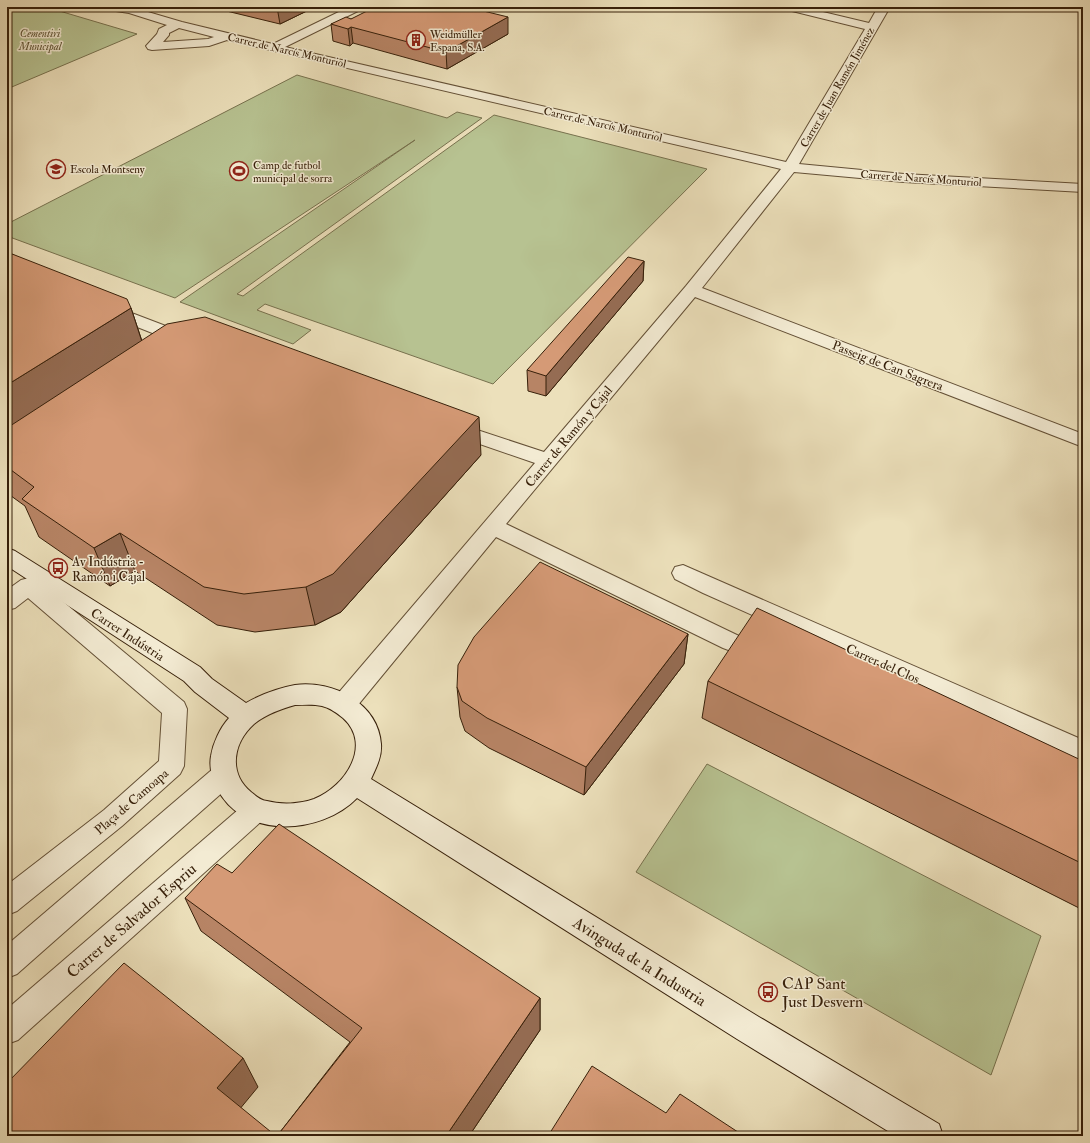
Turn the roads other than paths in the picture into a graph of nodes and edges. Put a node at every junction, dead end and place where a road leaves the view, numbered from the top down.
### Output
1 (107, 7) edge
2 (358, 7) edge
3 (788, 7) edge
4 (884, 7) edge
5 (129, 8) edge
6 (178, 24) junction
7 (872, 27) junction
8 (227, 36) junction
9 (274, 48) junction
10 (790, 167) junction
11 (1083, 188) edge
12 (692, 290) junction
13 (96, 304) edge
14 (200, 345) edge
15 (434, 422) edge
16 (1083, 441) edge
17 (548, 460) junction
18 (492, 526) junction
19 (7, 556) edge
20 (683, 573) dead end
21 (7, 602) edge
22 (731, 642) dead end
23 (344, 704) junction
24 (245, 717) junction
25 (1083, 751) edge
26 (223, 776) junction
27 (355, 783) junction
28 (255, 811) junction
29 (7, 902) edge
30 (7, 964) edge
31 (7, 1030) edge
32 (926, 1136) edge

1 - 5 street, Carrer de Narcís Monturiol
2 - 9 street
3 - 7 street
4 - 7 street, Carrer de Juan Ramón Jiménez
5 - 6 street, Carrer de Narcís Monturiol
6 - 8 street, Carrer de Narcís Monturiol
6 - 8 street
7 - 10 street, Carrer de Juan Ramón Jiménez
8 - 9 street, Carrer de Narcís Monturiol
9 - 10 street, Carrer de Narcís Monturiol
10 - 11 street, Carrer de Narcís Monturiol
10 - 12 street, Carrer de Ramón y Cajal
12 - 16 street, Passeig de Can Sagrera
12 - 17 street, Carrer de Ramón y Cajal
13 - 14 street
15 - 17 street
17 - 18 street, Carrer de Ramón y Cajal
18 - 22 street
18 - 23 street, Carrer de Ramón y Cajal
19 - 24 street, Carrer Indústria
20 - 25 street, Carrer del Clos
21 - 29 street, Plaça de Camoapa
23 - 24 street
23 - 27 street
24 - 26 street
26 - 28 street
26 - 30 street
27 - 28 street
27 - 32 street, Avinguda de la Industria
28 - 31 street, Carrer de Salvador Espriu

